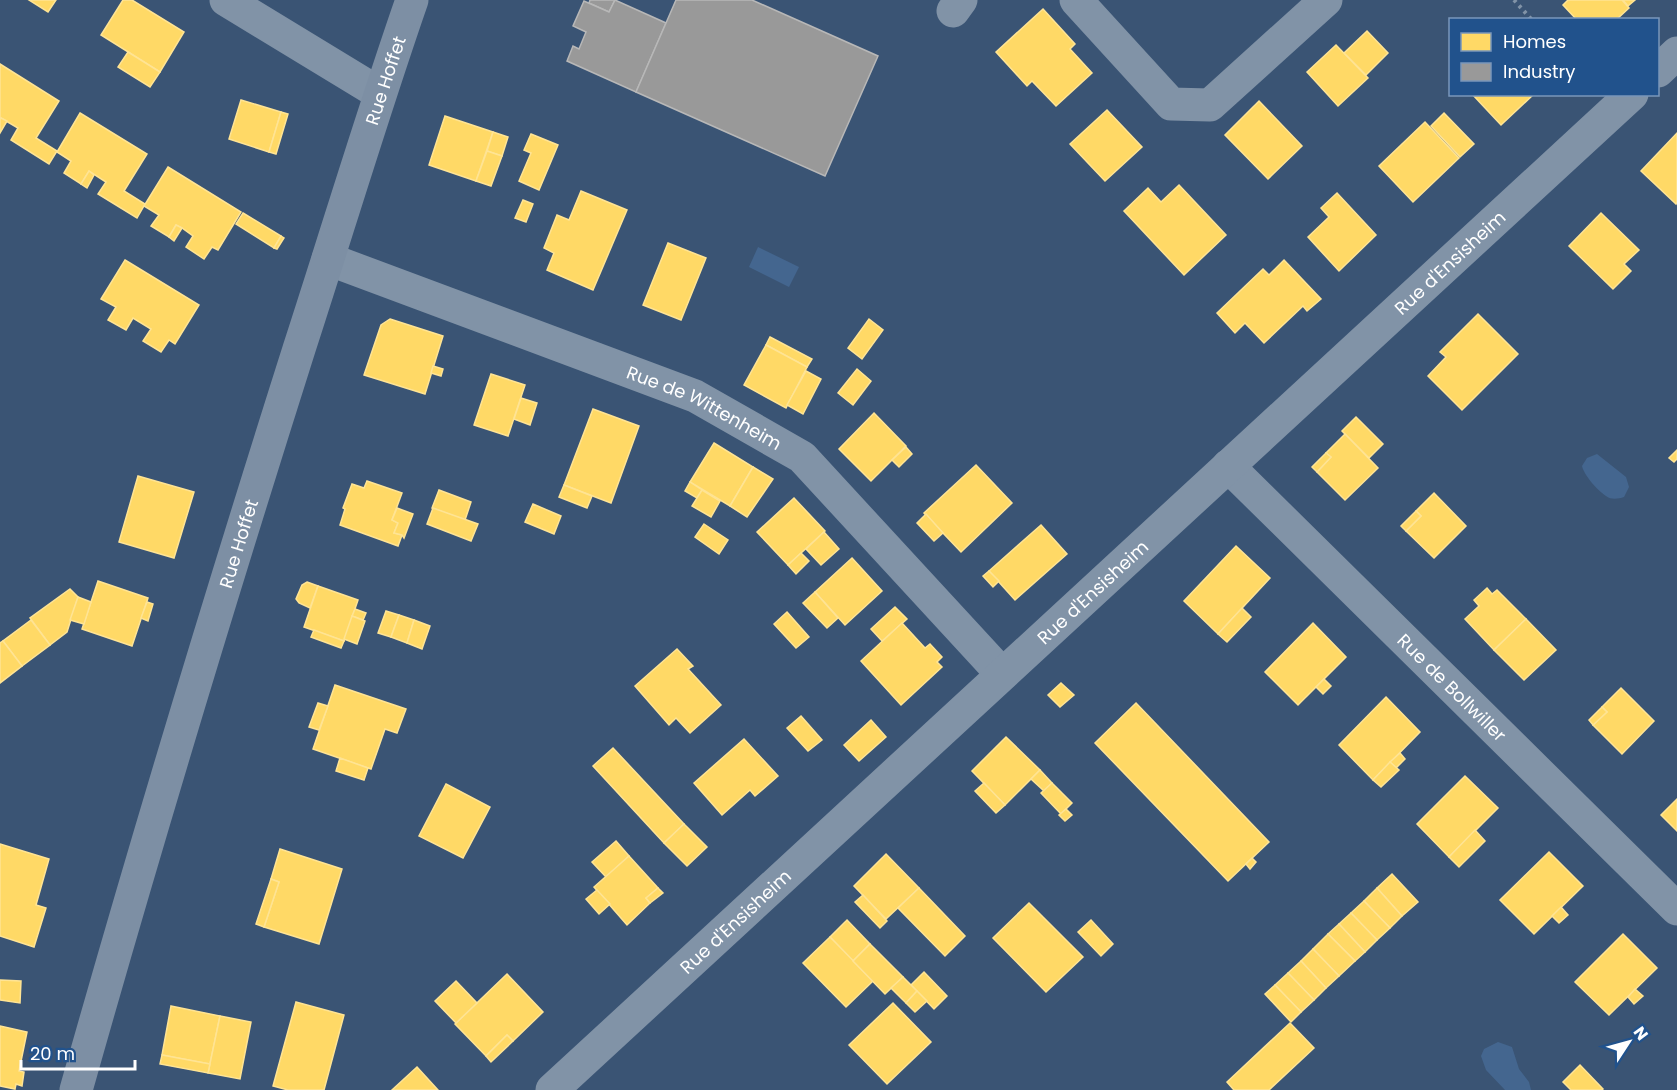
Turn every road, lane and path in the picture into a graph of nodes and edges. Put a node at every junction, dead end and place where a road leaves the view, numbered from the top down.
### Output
1 (226, 0) edge
2 (412, 0) edge
3 (1076, 0) edge
4 (1326, 0) edge
5 (1514, 0) edge
6 (1530, 18) edge
7 (1677, 53) edge
8 (1659, 70) edge
9 (380, 93) junction
10 (1630, 96) edge
11 (328, 259) junction
12 (1228, 466) junction
13 (1002, 674) junction
14 (1677, 909) edge
15 (76, 1090) edge
16 (552, 1090) edge

1 - 9 street
2 - 9 main road, Rue Hoffet
3 - 4 street
5 - 6 path
7 - 8 street
9 - 11 main road, Rue Hoffet
10 - 12 street, Rue d'Ensisheim
11 - 13 street, Rue de Wittenheim
11 - 15 main road, Rue Hoffet
12 - 13 street, Rue d'Ensisheim
12 - 14 street, Rue de Bollwiller
13 - 16 street, Rue d'Ensisheim

